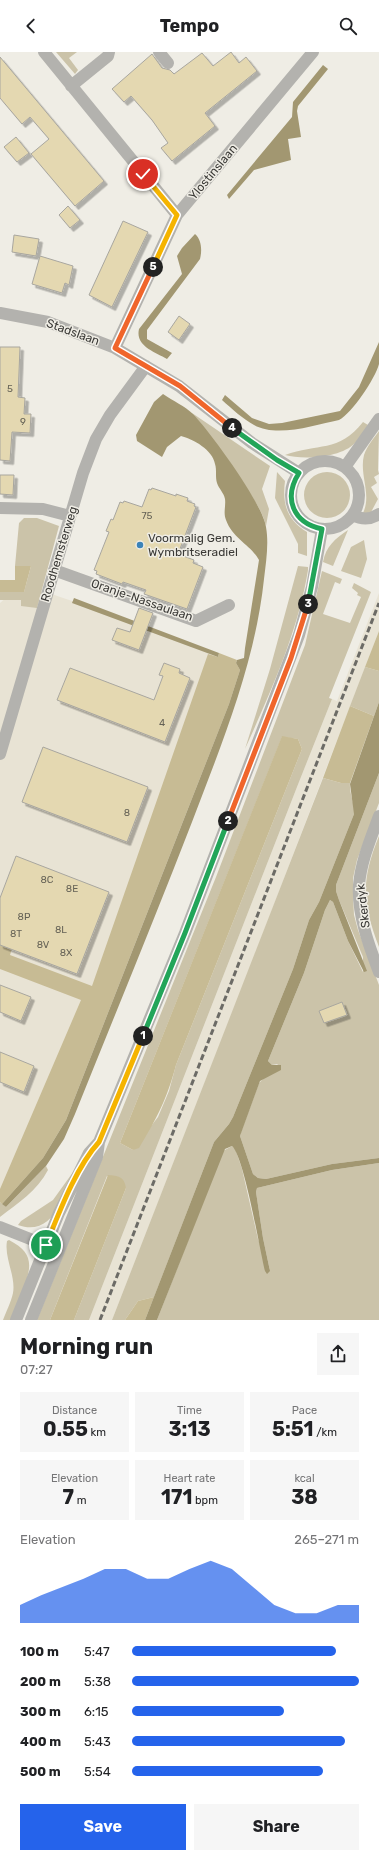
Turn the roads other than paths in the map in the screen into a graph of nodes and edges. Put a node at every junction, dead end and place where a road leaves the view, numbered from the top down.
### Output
1 (44, 52) edge
2 (110, 52) edge
3 (159, 52) edge
4 (313, 52) edge
5 (168, 62) dead end
6 (71, 86) junction
7 (177, 215) junction
8 (0, 313) edge
9 (115, 348) junction
10 (146, 366) junction
11 (379, 419) edge
12 (345, 467) junction
13 (299, 473) junction
14 (0, 508) edge
15 (379, 514) edge
16 (353, 515) junction
17 (70, 516) junction
18 (322, 529) junction
19 (54, 570) junction
20 (229, 605) dead end
21 (0, 754) edge
22 (379, 816) edge
23 (379, 972) edge
24 (99, 1142) junction
25 (0, 1227) edge
26 (46, 1245) junction
27 (59, 1250) junction
28 (16, 1320) edge
29 (31, 1320) edge

1 - 6 street
2 - 6 street
3 - 5 street
4 - 7 street, Ylostinslaan
6 - 7 street
7 - 9 street, Ylostinslaan
8 - 9 street, Stadslaan
9 - 10 street, Stadslaan
10 - 13 street, Stadslaan
10 - 17 street, Roodhemsterweg
11 - 12 street
12 - 13 street
12 - 16 street
13 - 18 street
14 - 17 street
15 - 16 street
16 - 18 street
17 - 19 street, Roodhemsterweg
18 - 24 street
19 - 20 street, Oranje-Nassaulaan
19 - 21 street, Roodhemsterweg
22 - 23 street, Skerdyk
24 - 26 street
24 - 27 street
25 - 26 street
26 - 27 street
26 - 28 street
27 - 29 street

